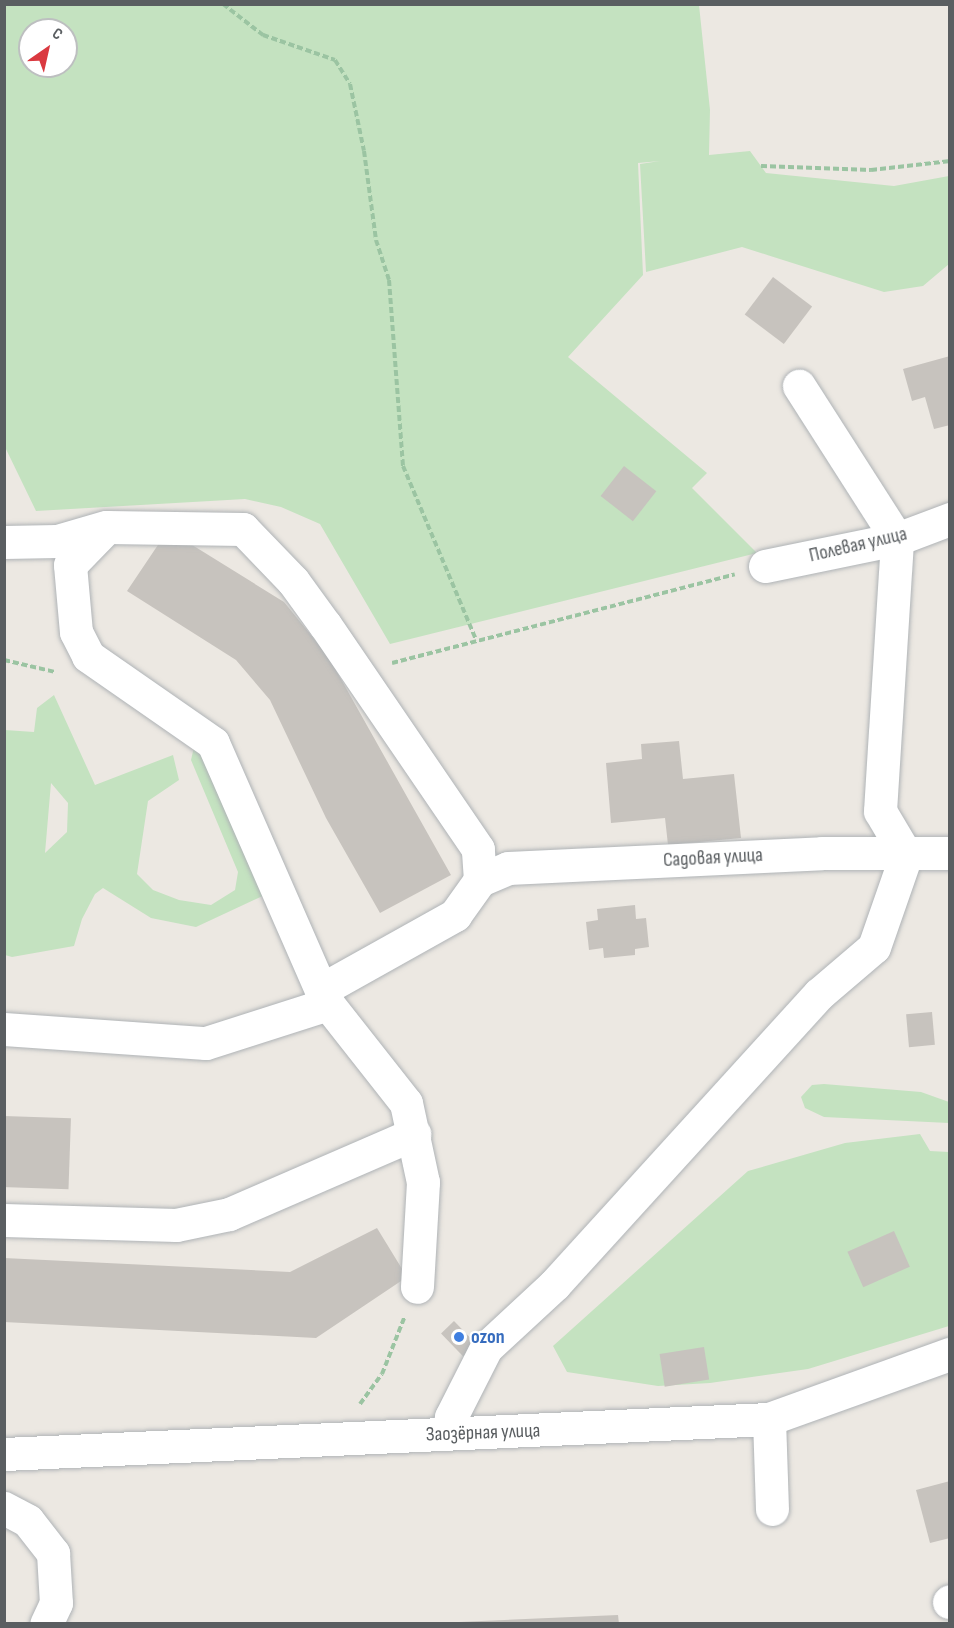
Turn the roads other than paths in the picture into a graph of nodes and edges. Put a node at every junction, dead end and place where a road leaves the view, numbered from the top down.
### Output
1 (799, 386) dead end
2 (950, 519) edge
3 (107, 527) junction
4 (897, 539) junction
5 (4, 542) edge
6 (765, 566) road end
7 (950, 853) edge
8 (906, 855) junction
9 (480, 880) junction
10 (325, 997) junction
11 (4, 1029) edge
12 (414, 1134) junction
13 (4, 1220) edge
14 (417, 1287) road end
15 (950, 1354) edge
16 (769, 1419) junction
17 (449, 1433) junction
18 (4, 1454) edge
19 (4, 1508) edge
20 (772, 1509) dead end
21 (46, 1623) edge

1 - 4 street
2 - 4 street, Полевая улица
3 - 5 street
3 - 9 street
3 - 10 street
4 - 6 street, Полевая улица
4 - 8 street
7 - 8 street, Садовая улица
8 - 9 street, Садовая улица
8 - 17 street
9 - 10 street
10 - 11 street
10 - 12 street
12 - 13 street
12 - 14 street
15 - 16 street, Заозёрная улица
16 - 17 street, Заозёрная улица
16 - 20 street
17 - 18 street, Заозёрная улица
19 - 21 street

